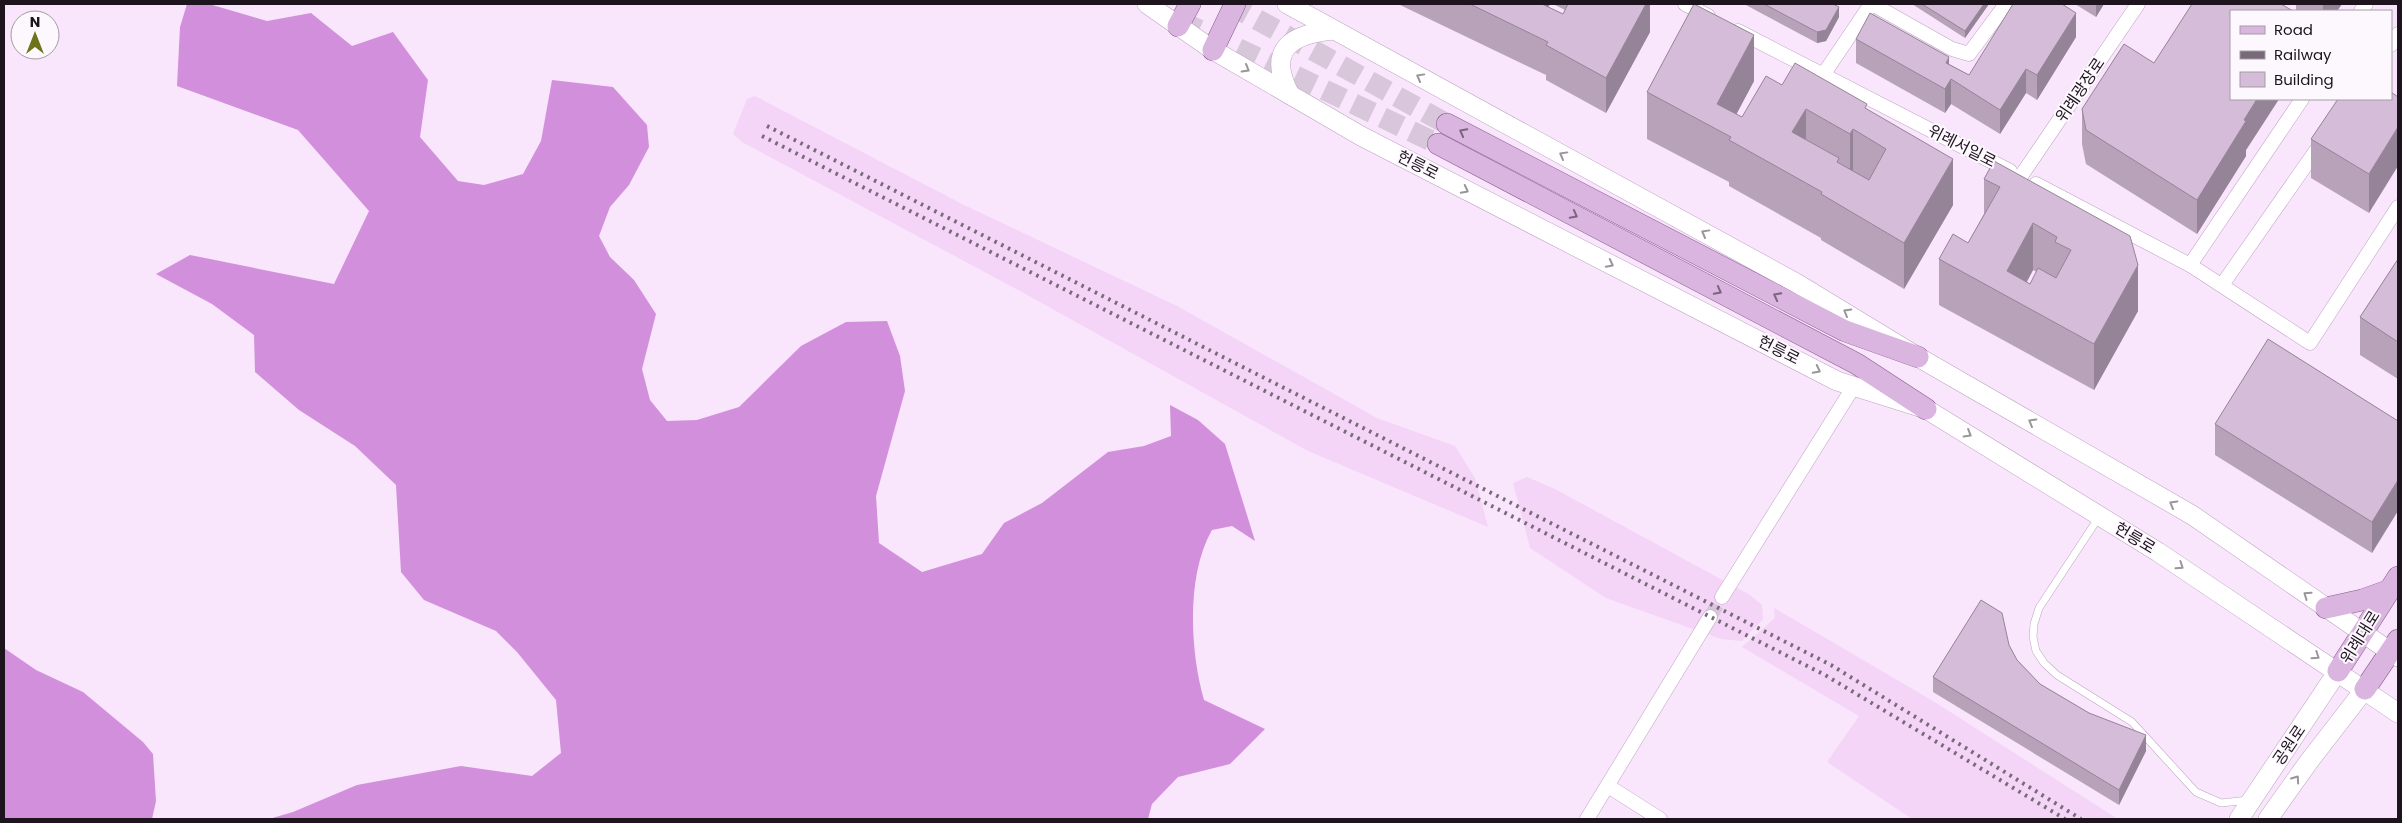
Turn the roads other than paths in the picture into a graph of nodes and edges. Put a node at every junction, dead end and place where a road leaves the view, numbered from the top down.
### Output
1 (1147, 4) edge
2 (1190, 4) edge
3 (1236, 4) edge
4 (1287, 4) edge
5 (1685, 4) edge
6 (1871, 4) edge
7 (2006, 4) edge
8 (2138, 4) edge
9 (1178, 26) junction
10 (1334, 30) junction
11 (1213, 50) junction
12 (1823, 75) junction
13 (1290, 95) junction
14 (2301, 100) edge
15 (1447, 124) tunnel mouth
16 (2330, 131) edge
17 (1438, 144) tunnel mouth
18 (2021, 176) junction
19 (2398, 207) edge
20 (2190, 265) junction
21 (2222, 285) junction
22 (1918, 357) junction
23 (1854, 386) junction
24 (1926, 409) junction
25 (2099, 516) junction
26 (2394, 583) edge
27 (1722, 597) tunnel mouth
28 (2326, 608) junction
29 (1710, 617) tunnel mouth
30 (2361, 633) junction
31 (2396, 650) edge
32 (2338, 671) junction
33 (2365, 689) junction
34 (2398, 713) edge
35 (1608, 786) junction
36 (2252, 800) junction
37 (1587, 819) edge
38 (1660, 819) edge
39 (2238, 819) edge
40 (2268, 819) edge

1 - 9 main road, 헌릉로
2 - 9 main road
3 - 11 main road
4 - 10 main road
5 - 12 street, 위례서일로
6 - 7 street
6 - 12 street
8 - 18 street, 위례광장로
9 - 11 main road, 헌릉로
10 - 13 main road
22 -> 10 main road
11 -> 13 main road, 헌릉로
12 - 18 street, 위례서일로
13 -> 23 main road, 헌릉로
14 - 20 street
22 -> 15 main road
16 - 21 street
17 -> 24 main road
18 - 20 street, 위례서일로
19 - 21 street, 위례서일로
20 - 21 street, 위례서일로
28 -> 22 main road
23 - 24 main road, 헌릉로
23 - 27 street
24 -> 25 main road, 헌릉로
25 -> 32 main road, 헌릉로
25 - 36 lane
26 - 28 main road
26 - 30 main road, 위례대로
28 - 30 main road
29 - 35 street
30 - 31 main road
30 - 32 main road, 위례대로
31 - 33 main road, 위례대로
32 - 33 main road, 헌릉로
32 - 36 main road, 공원로
33 - 34 main road, 헌릉로
40 -> 33 main road, 공원로
35 - 37 street
35 - 38 street
36 - 39 main road, 공원로

